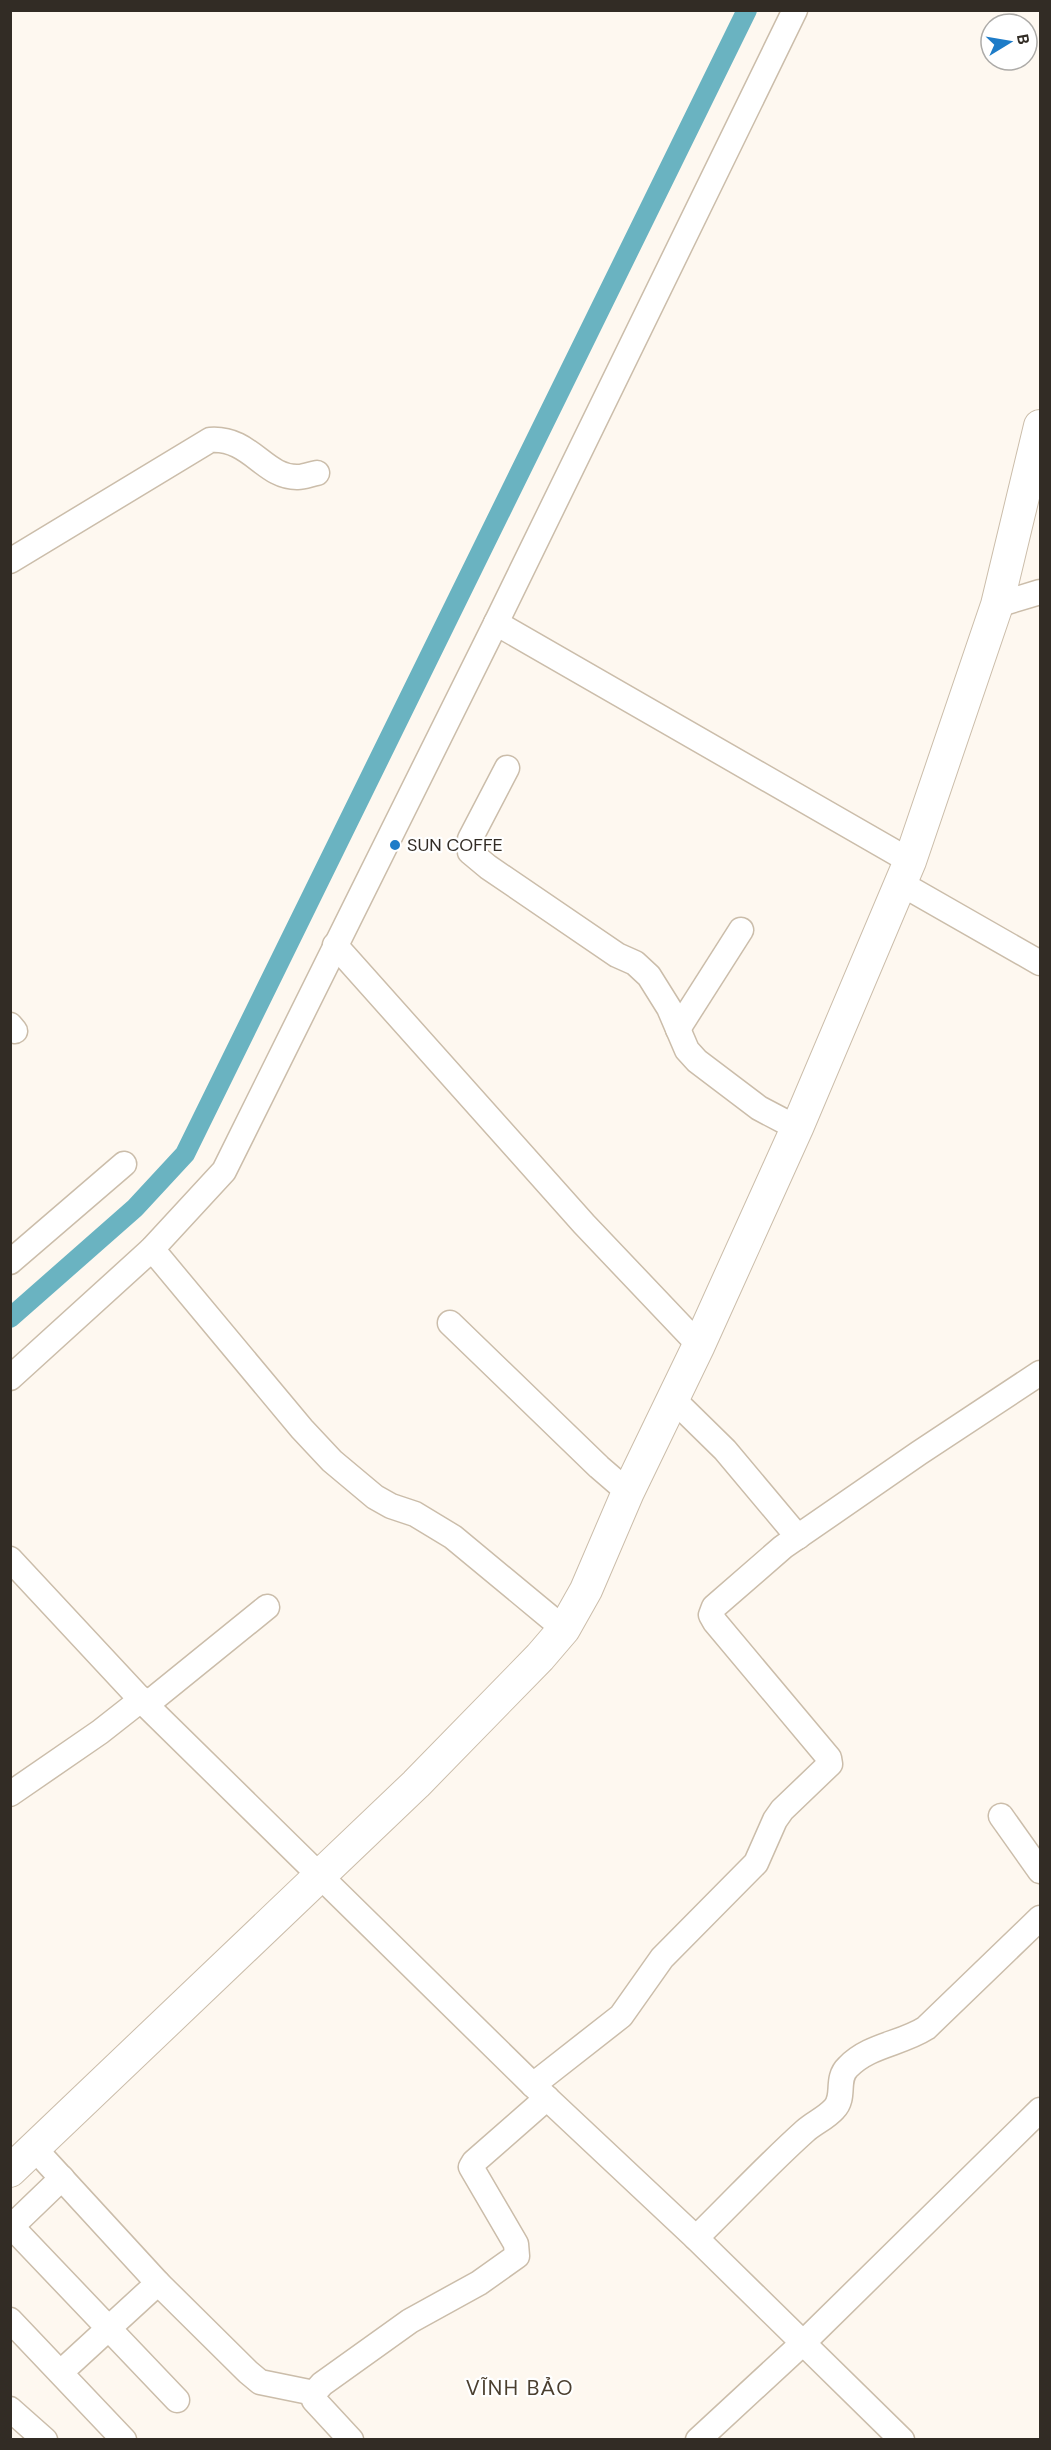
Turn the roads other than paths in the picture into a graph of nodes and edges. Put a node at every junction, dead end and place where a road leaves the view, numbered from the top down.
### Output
1 (795, 10) edge
2 (1041, 426) edge
3 (317, 473) dead end
4 (10, 561) edge
5 (1041, 592) edge
6 (997, 605) junction
7 (496, 623) junction
8 (507, 768) dead end
9 (905, 872) junction
10 (741, 930) dead end
11 (335, 945) junction
12 (1041, 963) edge
13 (678, 1029) junction
14 (798, 1128) junction
15 (124, 1164) dead end
16 (152, 1249) junction
17 (10, 1262) edge
18 (450, 1323) dead end
19 (699, 1345) junction
20 (1041, 1373) edge
21 (10, 1378) edge
22 (673, 1399) junction
23 (628, 1492) junction
24 (798, 1537) junction
25 (10, 1559) edge
26 (267, 1607) dead end
27 (564, 1629) junction
28 (144, 1702) junction
29 (10, 1794) edge
30 (1001, 1816) dead end
31 (1034, 1845) edge
32 (1041, 1871) edge
33 (321, 1875) junction
34 (1041, 1918) edge
35 (540, 2091) junction
36 (1041, 2110) edge
37 (34, 2148) junction
38 (10, 2171) edge
39 (62, 2178) junction
40 (11, 2227) edge
41 (696, 2238) junction
42 (158, 2283) junction
43 (10, 2320) edge
44 (109, 2328) junction
45 (804, 2342) junction
46 (61, 2372) junction
47 (314, 2392) junction
48 (177, 2400) dead end
49 (10, 2409) edge
50 (45, 2439) edge
51 (124, 2439) edge
52 (351, 2439) edge
53 (698, 2439) edge
54 (902, 2439) edge

1 - 7 street
2 - 6 main road
3 - 4 street
5 - 6 street
6 - 9 main road
7 - 9 street
7 - 11 street
8 - 13 street
9 - 12 street
9 - 14 main road
10 - 13 street
11 - 16 street
11 - 19 street
13 - 14 street
14 - 19 main road
15 - 17 street
16 - 21 street
16 - 27 street
18 - 23 street
19 - 22 main road
20 - 24 street
22 - 23 main road
22 - 24 street
23 - 27 main road
24 - 35 street
25 - 28 street
26 - 28 street
27 - 33 main road
28 - 29 street
28 - 33 street
30 - 31 street
31 - 32 street
33 - 35 street
33 - 37 main road
34 - 41 street
35 - 41 street
35 - 47 street
36 - 45 street
37 - 38 main road
37 - 39 street
39 - 40 street
39 - 42 street
40 - 44 street
41 - 45 street
42 - 44 street
42 - 47 street
43 - 46 street
44 - 46 street
44 - 48 street
45 - 53 street
45 - 54 street
46 - 51 street
47 - 52 street
49 - 50 street

